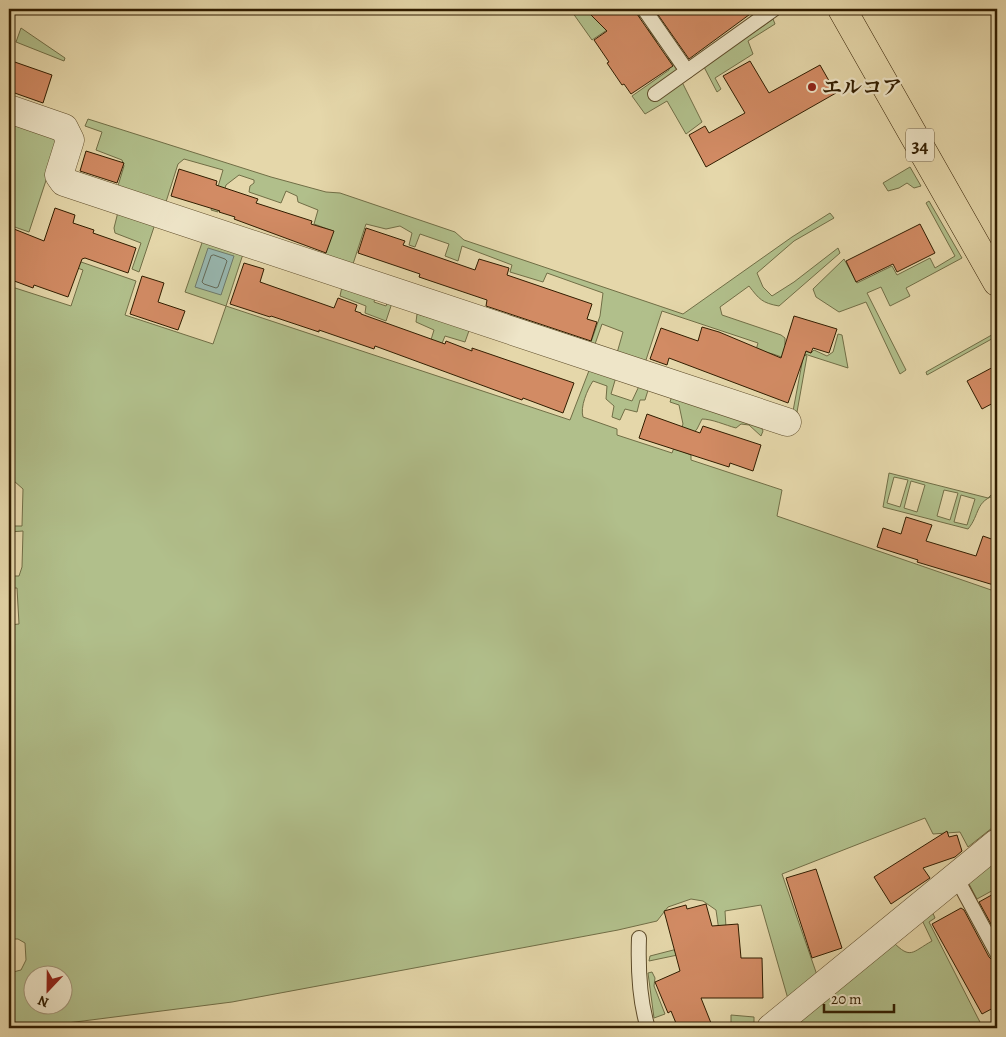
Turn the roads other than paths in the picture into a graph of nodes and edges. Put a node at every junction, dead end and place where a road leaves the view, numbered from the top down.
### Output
1 (644, 9) edge
2 (774, 9) edge
3 (842, 9) edge
4 (688, 71) junction
5 (655, 94) dead end
6 (9, 109) edge
7 (997, 282) edge
8 (787, 422) dead end
9 (997, 843) edge
10 (956, 877) junction
11 (638, 938) dead end
12 (997, 953) edge
13 (648, 1028) edge
14 (770, 1028) edge

1 - 4 lane
2 - 4 lane
3 - 7 main road, 34
4 - 5 lane
6 - 8 street
9 - 10 street
10 - 12 lane
10 - 14 street
11 - 13 lane

